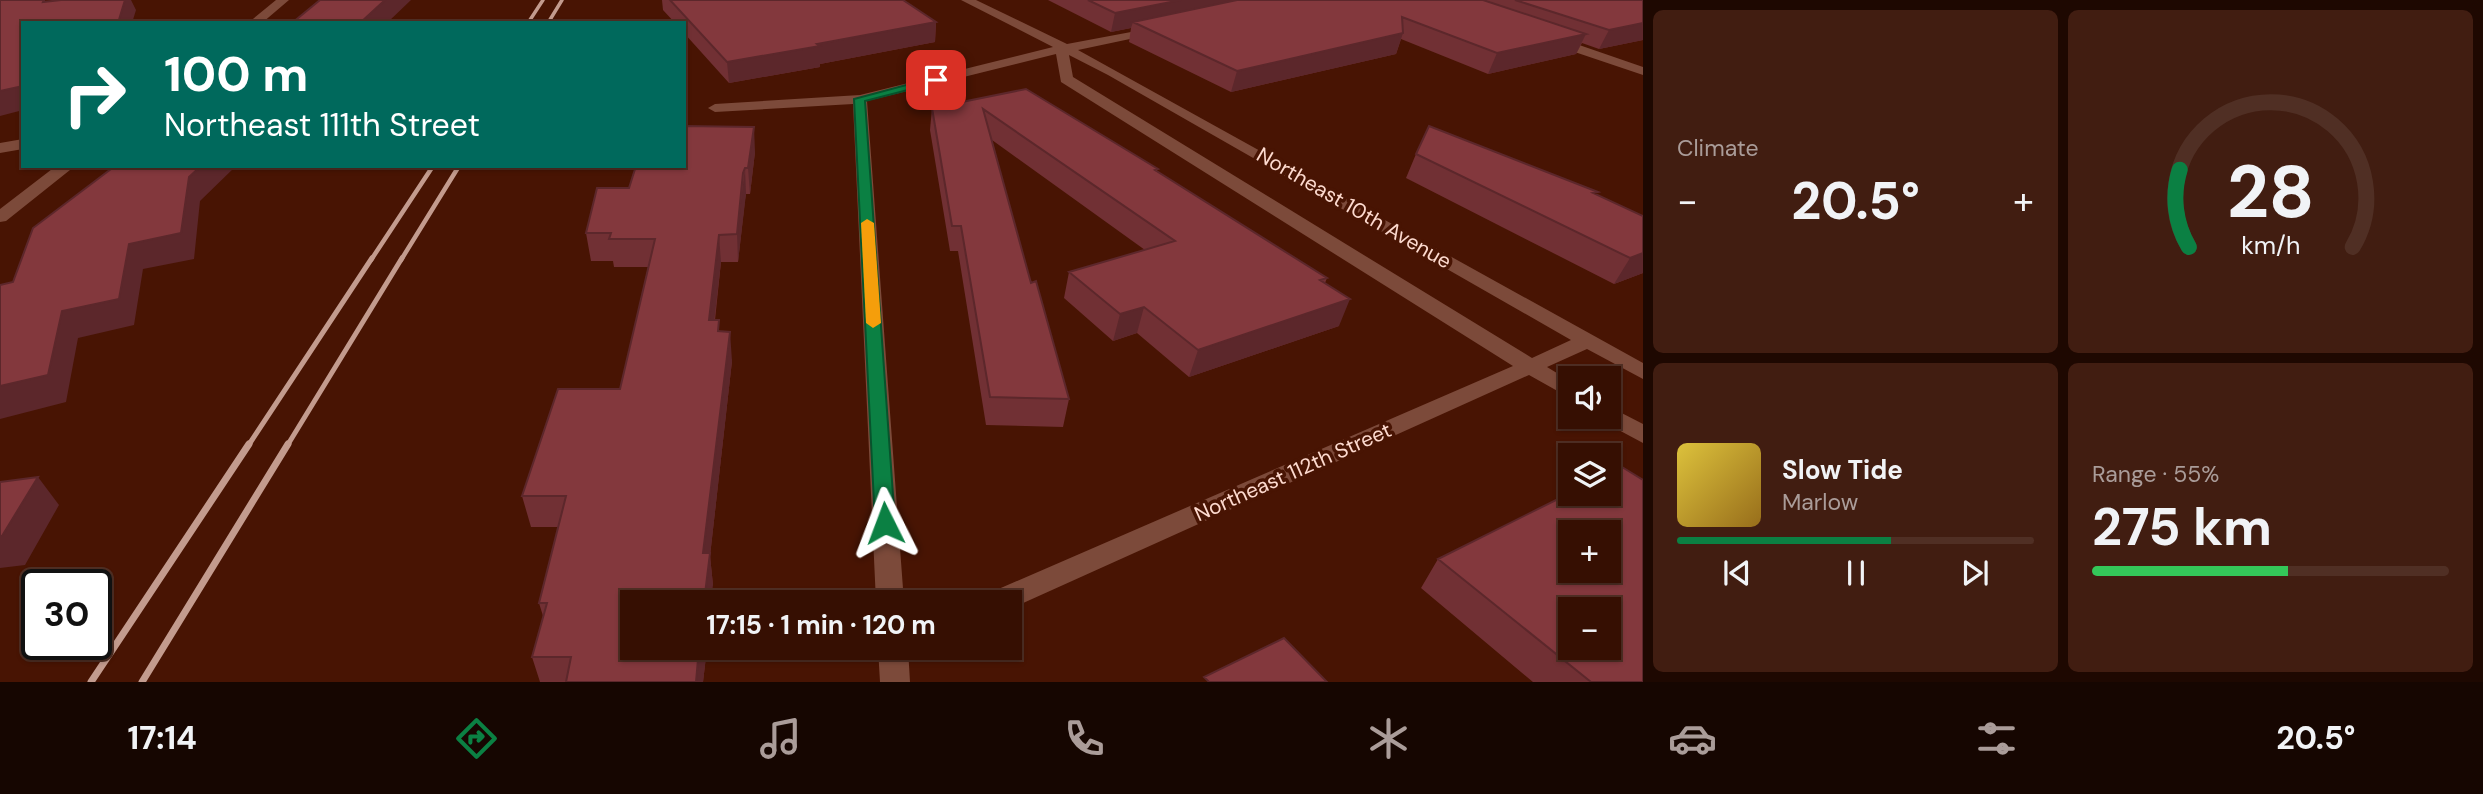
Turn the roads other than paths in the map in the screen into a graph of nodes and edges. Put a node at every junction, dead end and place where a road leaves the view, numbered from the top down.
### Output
1 (283, 0) edge
2 (967, 0) edge
3 (257, 21) edge
4 (1168, 27) edge
5 (1539, 36) edge
6 (1062, 49) junction
7 (1643, 71) edge
8 (860, 99) junction
9 (715, 108) dead end
10 (21, 144) edge
11 (0, 148) edge
12 (64, 168) edge
13 (0, 217) edge
14 (1588, 341) junction
15 (1530, 367) junction
16 (1643, 372) edge
17 (1558, 384) edge
18 (1621, 422) edge
19 (1643, 435) edge
20 (889, 590) edge
21 (1022, 591) edge
22 (894, 660) edge
23 (895, 682) edge

1 - 3 street
2 - 6 street, Northeast 10th Avenue
4 - 6 street
5 - 7 street
6 - 8 street
6 - 14 street, Northeast 10th Avenue
6 - 15 street, Northeast 10th Avenue
8 - 9 street
8 - 20 street
10 - 11 street
12 - 13 street
14 - 15 street, Northeast 112th Street
14 - 16 street, Northeast 10th Avenue
15 - 17 street, Northeast 10th Avenue
15 - 21 street, Northeast 112th Street
18 - 19 street
22 - 23 street

